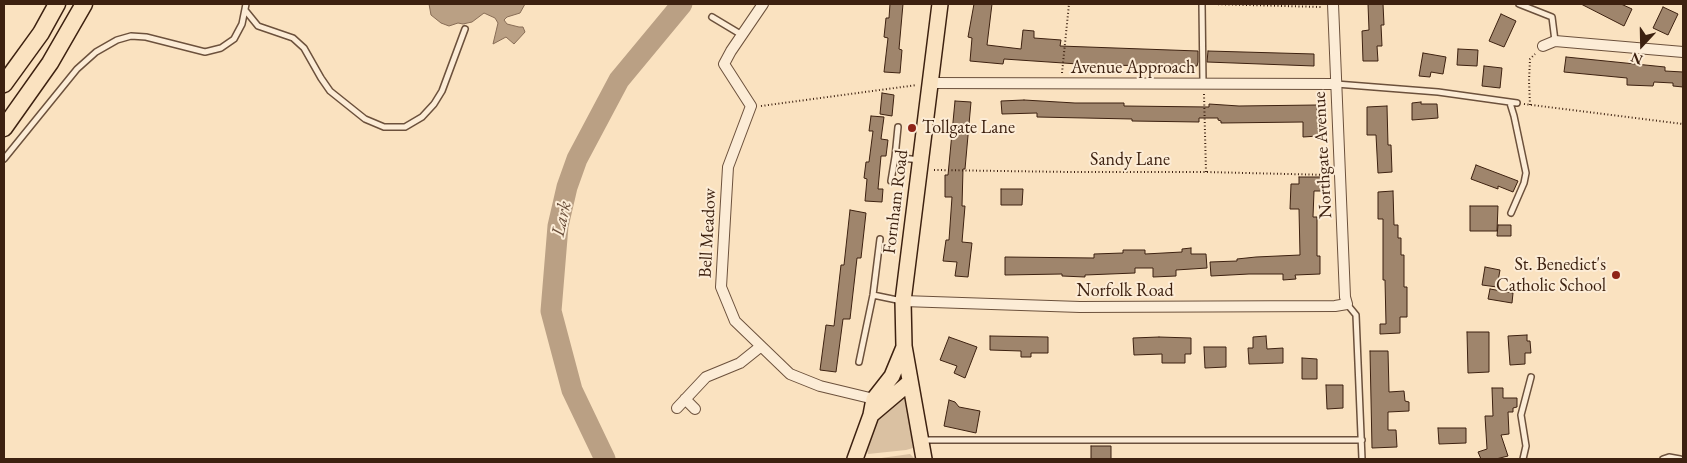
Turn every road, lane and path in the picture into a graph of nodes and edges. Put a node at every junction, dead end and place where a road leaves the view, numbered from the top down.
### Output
1 (57, 4) edge
2 (84, 4) edge
3 (763, 4) edge
4 (940, 4) edge
5 (1069, 4) edge
6 (1202, 4) edge
7 (1211, 4) edge
8 (1519, 4) edge
9 (1334, 6) edge
10 (245, 7) edge
11 (712, 17) dead end
12 (465, 29) dead end
13 (742, 36) junction
14 (1554, 41) junction
15 (1543, 46) joint
16 (1683, 52) edge
17 (929, 83) junction
18 (4, 84) edge
19 (1060, 84) junction
20 (1203, 84) junction
21 (1336, 84) junction
22 (1510, 103) junction
23 (1517, 104) dead end
24 (751, 106) junction
25 (1683, 124) edge
26 (898, 127) dead end
27 (4, 128) edge
28 (895, 156) junction
29 (4, 159) edge
30 (919, 165) junction
31 (1206, 172) junction
32 (1342, 175) junction
33 (891, 181) dead end
34 (1511, 213) dead end
35 (880, 239) dead end
36 (873, 295) junction
37 (903, 301) junction
38 (1347, 304) junction
39 (904, 346) junction
40 (760, 347) junction
41 (859, 362) dead end
42 (1531, 377) dead end
43 (910, 382) junction
44 (685, 399) junction
45 (874, 399) junction
46 (677, 408) dead end
47 (695, 409) dead end
48 (870, 416) junction
49 (920, 440) junction
50 (1362, 440) junction
51 (855, 459) edge
52 (924, 459) edge
53 (1362, 459) edge
54 (1523, 459) edge
55 (1663, 459) edge
56 (1680, 459) edge

1 - 18 highway
2 - 27 highway
3 - 13 street
4 - 17 main road, Fornham Road
5 - 19 path
6 - 20 lane
7 - 9 path
8 - 14 lane
9 - 21 street, Northgate Avenue
10 - 12 lane
10 - 29 lane
11 - 13 lane
13 - 24 street
14 - 15 street
14 - 16 street
15 - 25 path
17 - 19 street, Avenue Approach
17 - 24 path
17 - 30 main road, Fornham Road
19 - 20 street, Avenue Approach
20 - 21 street, Avenue Approach
20 - 31 path
21 - 22 lane
21 - 32 street, Northgate Avenue
22 - 23 lane
22 - 34 lane
24 - 40 street, Bell Meadow
26 - 28 lane
28 - 30 lane
28 - 33 lane
30 - 31 path, Sandy Lane
30 - 37 main road, Fornham Road
31 - 32 path, Sandy Lane
32 - 38 street, Northgate Avenue
35 - 36 lane
36 - 37 lane
36 - 41 lane
37 - 38 street, Norfolk Road
37 - 39 main road, Fornham Road
38 - 50 lane
39 - 43 main road, Fornham Road
39 - 45 main road, Fornham Road
40 - 44 street
40 - 45 street, Bell Meadow
42 - 54 lane
43 - 48 main road
43 - 49 main road, Fornham Road
44 - 46 street
44 - 47 street
45 - 48 main road, Fornham Road
48 - 51 main road, Fornham Road
49 - 50 lane
49 - 52 main road, Fornham Road
50 - 53 lane
55 - 56 lane

